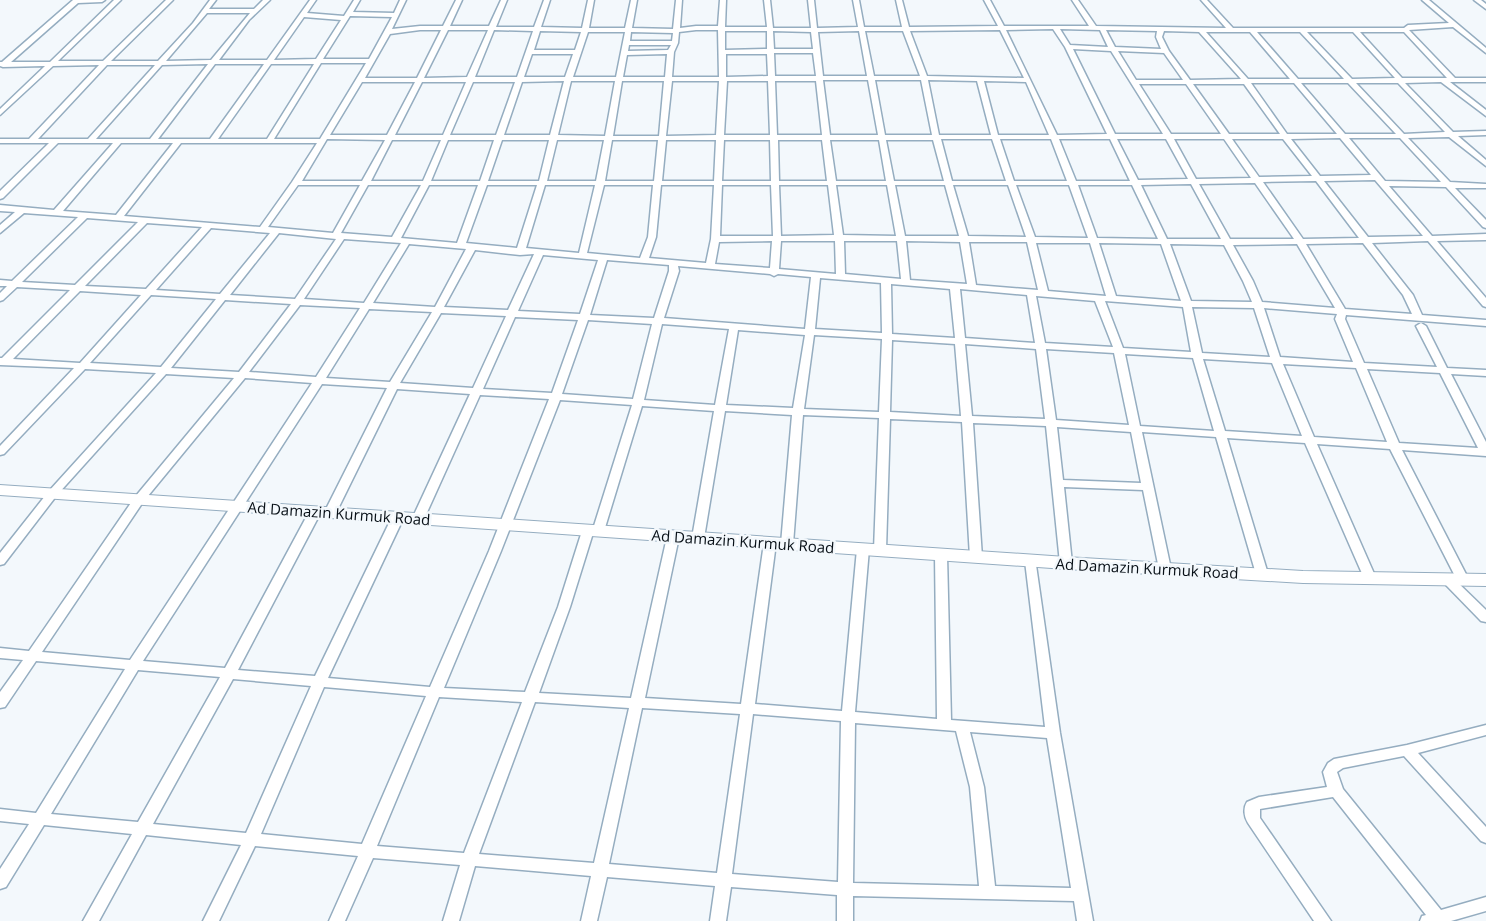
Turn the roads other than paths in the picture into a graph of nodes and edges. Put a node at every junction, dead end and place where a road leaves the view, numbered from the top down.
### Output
1 (76, 0) edge
2 (102, 0) edge
3 (118, 0) edge
4 (170, 0) edge
5 (213, 0) edge
6 (267, 0) edge
7 (313, 0) edge
8 (357, 0) edge
9 (459, 0) edge
10 (504, 0) edge
11 (547, 0) edge
12 (591, 0) edge
13 (634, 0) edge
14 (679, 0) edge
15 (723, 0) edge
16 (767, 0) edge
17 (811, 0) edge
18 (856, 0) edge
19 (898, 0) edge
20 (987, 0) edge
21 (1075, 0) edge
22 (1204, 0) edge
23 (1426, 0) edge
24 (1477, 0) edge
25 (400, 1) edge
26 (1486, 7) edge
27 (204, 11) junction
28 (256, 11) junction
29 (302, 15) junction
30 (396, 15) junction
31 (348, 16) junction
32 (1455, 25) junction
33 (1002, 27) junction
34 (1055, 27) junction
35 (445, 28) junction
36 (491, 28) junction
37 (722, 28) junction
38 (1098, 28) junction
39 (770, 29) junction
40 (815, 29) junction
41 (906, 29) junction
42 (1161, 29) junction
43 (1301, 29) junction
44 (538, 30) junction
45 (585, 30) junction
46 (628, 30) junction
47 (862, 30) junction
48 (1201, 30) junction
49 (1231, 30) junction
50 (1252, 30) junction
51 (1355, 30) junction
52 (1406, 30) junction
53 (676, 31) junction
54 (388, 32) junction
55 (625, 43) junction
56 (675, 43) junction
57 (1068, 47) junction
58 (1113, 49) junction
59 (818, 51) junction
60 (1166, 51) junction
61 (1486, 51) edge
62 (530, 52) junction
63 (577, 52) junction
64 (671, 52) junction
65 (722, 52) junction
66 (770, 52) junction
67 (624, 53) junction
68 (372, 61) junction
69 (319, 62) junction
70 (50, 63) junction
71 (105, 63) junction
72 (160, 63) junction
73 (215, 63) junction
74 (267, 63) junction
75 (2, 65) edge
76 (924, 78) junction
77 (771, 79) junction
78 (820, 79) junction
79 (871, 79) junction
80 (980, 79) junction
81 (360, 80) junction
82 (421, 80) junction
83 (470, 80) junction
84 (518, 80) junction
85 (568, 80) junction
86 (619, 80) junction
87 (669, 80) junction
88 (722, 80) junction
89 (1028, 80) junction
90 (1294, 80) junction
91 (1349, 80) junction
92 (1400, 80) junction
93 (1442, 80) junction
94 (1453, 80) junction
95 (1486, 80) edge
96 (1187, 81) junction
97 (1246, 81) junction
98 (1133, 82) junction
99 (0, 113) edge
100 (1486, 114) edge
101 (1451, 134) junction
102 (1485, 134) edge
103 (1225, 136) junction
104 (1285, 136) junction
105 (1342, 136) junction
106 (1402, 136) junction
107 (390, 137) junction
108 (444, 137) junction
109 (773, 137) junction
110 (826, 137) junction
111 (881, 137) junction
112 (936, 137) junction
113 (995, 137) junction
114 (1053, 137) junction
115 (1112, 137) junction
116 (1169, 137) junction
117 (498, 138) junction
118 (554, 138) junction
119 (608, 138) junction
120 (662, 138) junction
121 (719, 138) junction
122 (323, 139) junction
123 (0, 141) edge
124 (31, 141) junction
125 (56, 141) junction
126 (90, 141) junction
127 (119, 141) junction
128 (152, 141) junction
129 (179, 141) junction
130 (212, 141) junction
131 (269, 141) junction
132 (1486, 164) edge
133 (1318, 179) junction
134 (1256, 180) junction
135 (1380, 180) junction
136 (1194, 181) junction
137 (600, 182) junction
138 (657, 182) junction
139 (716, 182) junction
140 (775, 182) junction
141 (832, 182) junction
142 (890, 182) junction
143 (950, 182) junction
144 (296, 183) junction
145 (366, 183) junction
146 (426, 183) junction
147 (484, 183) junction
148 (542, 183) junction
149 (1012, 183) junction
150 (1073, 183) junction
151 (1136, 183) junction
152 (1446, 184) junction
153 (1486, 186) edge
154 (0, 196) edge
155 (0, 208) edge
156 (22, 210) junction
157 (56, 213) junction
158 (85, 216) junction
159 (118, 218) junction
160 (145, 220) junction
161 (1486, 225) edge
162 (208, 226) junction
163 (0, 230) edge
164 (262, 230) junction
165 (276, 231) junction
166 (338, 236) junction
167 (1486, 237) edge
168 (777, 238) junction
169 (839, 238) junction
170 (901, 238) junction
171 (964, 238) junction
172 (1429, 238) junction
173 (1031, 239) junction
174 (1094, 239) junction
175 (715, 240) junction
176 (395, 241) junction
177 (1164, 241) junction
178 (1300, 241) junction
179 (1365, 241) junction
180 (406, 242) junction
181 (1227, 242) junction
182 (460, 247) junction
183 (471, 248) junction
184 (520, 252) junction
185 (539, 254) junction
186 (582, 257) junction
187 (603, 259) junction
188 (643, 262) junction
189 (673, 264) junction
190 (710, 267) junction
191 (774, 273) junction
192 (816, 276) junction
193 (841, 278) junction
194 (886, 282) junction
195 (0, 283) edge
196 (906, 283) junction
197 (15, 284) junction
198 (955, 287) junction
199 (80, 288) junction
200 (972, 288) junction
201 (149, 293) junction
202 (1031, 293) junction
203 (1044, 294) junction
204 (0, 298) edge
205 (224, 298) junction
206 (1099, 298) junction
207 (1112, 299) junction
208 (297, 302) junction
209 (1188, 304) junction
210 (1486, 304) edge
211 (368, 306) junction
212 (1257, 308) junction
213 (438, 310) junction
214 (512, 314) junction
215 (1341, 316) junction
216 (585, 317) junction
217 (658, 321) junction
218 (1420, 322) junction
219 (1486, 323) edge
220 (734, 326) junction
221 (1486, 330) edge
222 (810, 332) junction
223 (887, 337) junction
224 (961, 341) junction
225 (1042, 346) junction
226 (1119, 351) junction
227 (1197, 356) junction
228 (1276, 360) junction
229 (2, 363) edge
230 (83, 365) junction
231 (1360, 365) junction
232 (164, 370) junction
233 (1443, 370) junction
234 (1486, 373) edge
235 (242, 375) junction
236 (318, 380) junction
237 (393, 386) junction
238 (477, 392) junction
239 (557, 396) junction
240 (638, 402) junction
241 (719, 408) junction
242 (798, 412) junction
243 (884, 416) junction
244 (967, 419) junction
245 (1052, 423) junction
246 (1137, 429) junction
247 (1221, 435) junction
248 (1310, 441) junction
249 (1395, 447) junction
250 (0, 452) edge
251 (1486, 453) edge
252 (1058, 483) junction
253 (1148, 487) junction
254 (0, 490) edge
255 (53, 493) junction
256 (139, 500) junction
257 (238, 506) junction
258 (322, 512) junction
259 (398, 517) junction
260 (418, 518) junction
261 (505, 525) junction
262 (593, 531) junction
263 (673, 537) junction
264 (698, 538) junction
265 (778, 543) junction
266 (871, 550) junction
267 (941, 555) junction
268 (976, 557) junction
269 (1031, 560) junction
270 (0, 561) edge
271 (1066, 563) junction
272 (1165, 569) junction
273 (1262, 574) junction
274 (1370, 578) junction
275 (1455, 580) junction
276 (1486, 580) edge
277 (1486, 618) edge
278 (0, 653) edge
279 (33, 656) junction
280 (134, 664) junction
281 (230, 673) junction
282 (320, 681) junction
283 (434, 692) junction
284 (529, 698) junction
285 (0, 703) edge
286 (636, 704) junction
287 (748, 709) junction
288 (848, 717) junction
289 (944, 724) junction
290 (962, 726) junction
291 (1486, 730) edge
292 (1053, 733) junction
293 (1407, 750) junction
294 (1336, 791) junction
295 (0, 815) edge
296 (41, 819) junction
297 (141, 829) junction
298 (1486, 837) edge
299 (251, 839) junction
300 (368, 851) junction
301 (469, 860) junction
302 (602, 871) junction
303 (724, 880) junction
304 (0, 882) edge
305 (846, 889) junction
306 (988, 892) junction
307 (1081, 894) junction
308 (1486, 904) edge
309 (1435, 920) edge
310 (91, 921) edge
311 (211, 921) edge
312 (336, 921) edge
313 (452, 921) edge
314 (589, 921) edge
315 (718, 921) edge
316 (845, 921) edge
317 (1084, 921) edge
318 (1323, 921) edge

1 - 2 street
1 - 75 street
3 - 70 street
4 - 71 street
5 - 27 street
6 - 28 street
7 - 29 street
8 - 31 street
9 - 35 street
10 - 36 street
11 - 44 street
12 - 45 street
13 - 46 street
14 - 53 street
15 - 37 street
16 - 39 street
17 - 40 street
18 - 47 street
19 - 41 street
20 - 33 street
21 - 38 street
22 - 49 street
23 - 32 street
24 - 26 street
25 - 30 street
27 - 28 street
27 - 72 street
28 - 73 street
29 - 31 street
29 - 74 street
30 - 31 street
30 - 54 street
31 - 69 street
32 - 52 street
32 - 61 street
33 - 34 street
33 - 41 street
33 - 89 street
34 - 38 street
34 - 57 street
35 - 36 street
35 - 54 street
35 - 82 street
36 - 44 street
36 - 83 street
37 - 39 street
37 - 53 street
37 - 65 street
38 - 42 street
38 - 58 street
39 - 40 street
39 - 66 street
40 - 47 street
40 - 59 street
41 - 47 street
41 - 76 street
42 - 48 street
42 - 60 street
43 - 50 street
43 - 51 street
43 - 91 street
44 - 45 street
44 - 62 street
45 - 46 street
45 - 63 street
46 - 53 street
46 - 55 street
47 - 79 street
48 - 49 street
48 - 97 street
49 - 50 street
50 - 90 street
51 - 52 street
51 - 92 street
52 - 94 street
53 - 56 street
54 - 68 street
55 - 56 street
55 - 67 street
56 - 64 street
57 - 58 street
57 - 115 street
58 - 60 street
58 - 98 street
59 - 66 street
59 - 78 street
60 - 96 street
62 - 63 street
62 - 84 street
63 - 85 street
64 - 67 street
64 - 87 street
65 - 66 street
65 - 88 street
66 - 77 street
67 - 86 street
68 - 69 street
68 - 81 street
69 - 74 street
69 - 131 street
70 - 71 street
70 - 75 street
70 - 99 street
71 - 72 street
71 - 124 street
72 - 73 street
72 - 126 street
73 - 74 street
73 - 128 street
74 - 130 street
76 - 79 street
76 - 80 street
76 - 112 street
77 - 78 street
77 - 88 street
77 - 109 street
78 - 79 street
78 - 110 street
79 - 111 street
80 - 89 street
80 - 113 street
81 - 82 street
81 - 122 street
82 - 83 street
82 - 107 street
83 - 84 street
83 - 108 street
84 - 85 street
84 - 117 street
85 - 86 street
85 - 118 street
86 - 87 street
86 - 119 street
87 - 88 street
87 - 120 street
88 - 121 street
89 - 114 street
90 - 91 street
90 - 97 street
90 - 105 street
91 - 92 street
91 - 106 street
92 - 93 street
92 - 101 street
93 - 94 street
93 - 100 street
94 - 95 street
96 - 97 street
96 - 98 street
96 - 103 street
97 - 104 street
98 - 116 street
101 - 102 street
101 - 106 street
101 - 132 street
103 - 104 street
103 - 116 street
103 - 134 street
104 - 105 street
104 - 133 street
105 - 106 street
105 - 135 street
106 - 152 street
107 - 108 street
107 - 122 street
107 - 145 street
108 - 117 street
108 - 146 street
109 - 110 street
109 - 121 street
109 - 140 street
110 - 111 street
110 - 141 street
111 - 112 street
111 - 142 street
112 - 113 street
112 - 143 street
113 - 114 street
113 - 149 street
114 - 115 street
114 - 150 street
115 - 116 street
115 - 151 street
116 - 136 street
117 - 118 street
117 - 147 street
118 - 119 street
118 - 148 street
119 - 120 street
119 - 137 street
120 - 121 street
120 - 138 street
121 - 139 street
122 - 131 street
122 - 144 street
123 - 124 street
124 - 125 street
125 - 126 street
125 - 154 street
126 - 127 street
127 - 128 street
127 - 157 street
128 - 129 street
129 - 130 street
129 - 159 street
130 - 131 street
133 - 134 street
133 - 135 street
133 - 179 street
134 - 136 street
134 - 178 street
135 - 152 street
135 - 172 street
136 - 151 street
136 - 181 street
137 - 138 street
137 - 148 street
137 - 186 street
138 - 139 street
138 - 188 street
139 - 140 street
139 - 175 street
140 - 141 street
140 - 168 street
141 - 142 street
141 - 169 street
142 - 143 street
142 - 170 street
143 - 149 street
143 - 171 street
144 - 145 street
144 - 164 street
145 - 146 street
145 - 166 street
146 - 147 street
146 - 176 street
147 - 148 street
147 - 182 street
148 - 184 street
149 - 150 street
149 - 173 street
150 - 151 street
150 - 174 street
151 - 177 street
152 - 153 street
152 - 161 street
155 - 156 street
156 - 157 street
156 - 163 street
157 - 158 street
158 - 159 street
158 - 197 street
159 - 160 street
160 - 162 street
160 - 199 street
162 - 164 street
162 - 201 street
164 - 165 street
165 - 166 street
165 - 205 street
166 - 176 street
166 - 208 street
167 - 172 street
168 - 169 street
168 - 175 street
168 - 191 street
169 - 170 street
169 - 193 street
170 - 171 street
170 - 196 street
171 - 173 street
171 - 200 street
172 - 179 street
172 - 210 street
173 - 174 street
173 - 203 street
174 - 177 street
174 - 207 street
175 - 190 street
176 - 180 street
177 - 181 street
177 - 209 street
178 - 179 street
178 - 181 street
178 - 215 street
179 - 218 street
180 - 182 street
180 - 211 street
181 - 212 street
182 - 183 street
183 - 184 street
183 - 213 street
184 - 185 street
185 - 186 street
185 - 214 street
186 - 187 street
187 - 188 street
187 - 216 street
188 - 189 street
189 - 190 street
189 - 217 street
190 - 191 street
191 - 192 street
192 - 193 street
192 - 222 street
193 - 194 street
194 - 196 street
194 - 223 street
195 - 197 street
196 - 198 street
197 - 199 street
197 - 204 street
198 - 200 street
198 - 224 street
199 - 201 street
199 - 229 street
200 - 202 street
201 - 205 street
201 - 230 street
202 - 203 street
202 - 225 street
203 - 206 street
205 - 208 street
205 - 232 street
206 - 207 street
206 - 226 street
207 - 209 street
208 - 211 street
208 - 235 street
209 - 212 street
209 - 227 street
211 - 213 street
211 - 236 street
212 - 215 street
212 - 228 street
213 - 214 street
213 - 237 street
214 - 216 street
214 - 238 street
215 - 218 street
215 - 231 street
216 - 217 street
216 - 239 street
217 - 220 street
217 - 240 street
218 - 219 street
218 - 221 street
218 - 233 street
220 - 222 street
220 - 241 street
222 - 223 street
222 - 242 street
223 - 224 street
223 - 243 street
224 - 225 street
224 - 244 street
225 - 226 street
225 - 245 street
226 - 227 street
226 - 246 street
227 - 228 street
227 - 247 street
228 - 231 street
228 - 248 street
229 - 230 street
230 - 232 street
230 - 250 street
231 - 233 street
231 - 249 street
232 - 235 street
232 - 255 street
233 - 234 street
233 - 251 street
235 - 236 street
235 - 256 street
236 - 237 street
236 - 257 street
237 - 238 street
237 - 258 street
238 - 239 street
238 - 260 street
239 - 240 street
239 - 261 street
240 - 241 street
240 - 262 street
241 - 242 street
241 - 264 street
242 - 243 street
242 - 265 street
243 - 244 street
243 - 266 street
244 - 245 street
244 - 268 street
245 - 246 street
245 - 252 street
246 - 247 street
246 - 253 street
247 - 248 street
247 - 273 street
248 - 249 street
248 - 274 street
249 - 251 street
249 - 275 street
252 - 253 street
252 - 271 street
253 - 272 street
254 - 255 highway, Ad Damazin Kurmuk Road
255 - 256 highway, Ad Damazin Kurmuk Road
255 - 270 street
256 - 257 highway, Ad Damazin Kurmuk Road
256 - 279 street
257 - 258 highway, Ad Damazin Kurmuk Road
257 - 280 street
258 - 259 highway, Ad Damazin Kurmuk Road
258 - 281 street
259 - 260 highway, Ad Damazin Kurmuk Road
259 - 282 street
260 - 261 highway, Ad Damazin Kurmuk Road
261 - 262 highway, Ad Damazin Kurmuk Road
261 - 283 street
262 - 263 highway, Ad Damazin Kurmuk Road
262 - 284 street
263 - 264 highway, Ad Damazin Kurmuk Road
263 - 286 street
264 - 265 highway, Ad Damazin Kurmuk Road
265 - 266 highway, Ad Damazin Kurmuk Road
265 - 287 street
266 - 267 highway, Ad Damazin Kurmuk Road
266 - 288 street
267 - 268 highway, Ad Damazin Kurmuk Road
267 - 289 street
268 - 269 highway, Ad Damazin Kurmuk Road
269 - 271 highway, Ad Damazin Kurmuk Road
269 - 292 street
271 - 272 highway, Ad Damazin Kurmuk Road
272 - 273 highway, Ad Damazin Kurmuk Road
273 - 274 highway, Ad Damazin Kurmuk Road
274 - 275 highway, Ad Damazin Kurmuk Road
275 - 276 highway, Ad Damazin Kurmuk Road
275 - 277 street
278 - 279 street
279 - 280 street
279 - 285 street
280 - 281 street
280 - 296 street
281 - 282 street
281 - 297 street
282 - 283 street
282 - 299 street
283 - 284 street
283 - 300 street
284 - 286 street
284 - 301 street
286 - 287 street
286 - 302 street
287 - 288 street
287 - 303 street
288 - 289 street
288 - 305 street
289 - 290 street
290 - 292 street
290 - 306 street
291 - 293 street
292 - 307 street
293 - 294 street
293 - 298 street
294 - 309 street
294 - 318 street
295 - 296 street
296 - 297 street
296 - 304 street
297 - 299 street
297 - 310 street
299 - 300 street
299 - 311 street
300 - 301 street
300 - 312 street
301 - 302 street
301 - 313 street
302 - 303 street
302 - 314 street
303 - 305 street
303 - 315 street
305 - 306 street
305 - 316 street
306 - 307 street
307 - 317 street
308 - 309 street

